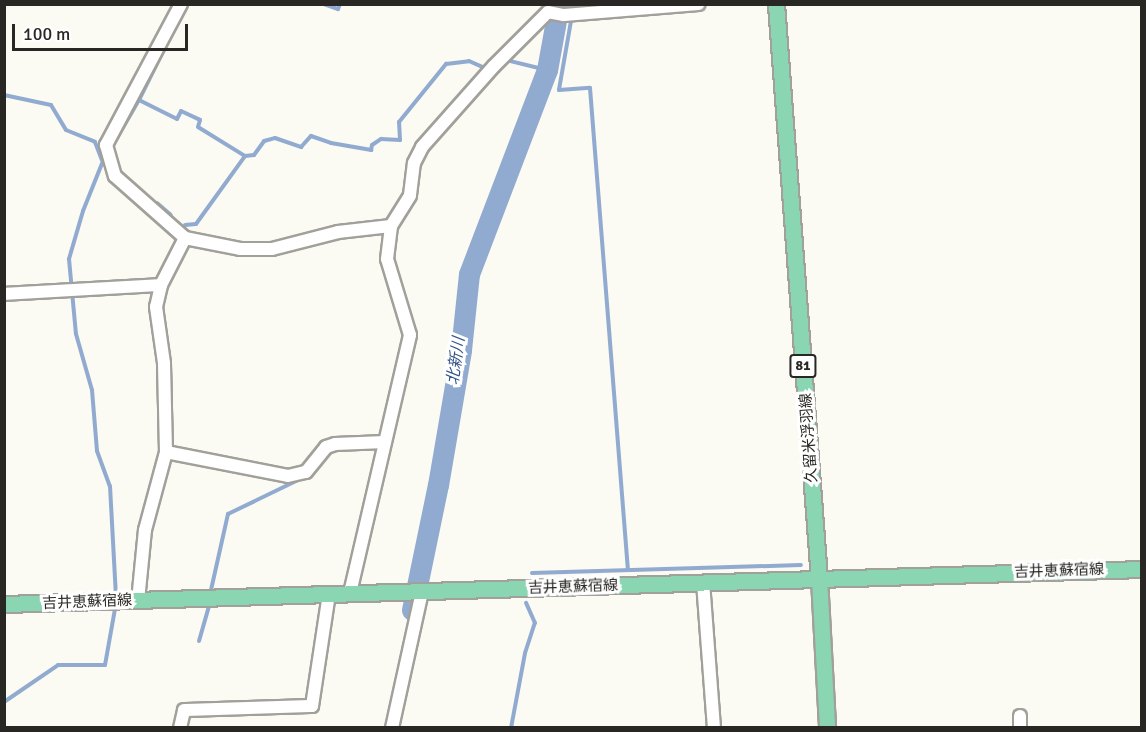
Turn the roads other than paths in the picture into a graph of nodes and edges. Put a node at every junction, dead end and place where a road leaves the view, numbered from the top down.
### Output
1 (181, 4) edge
2 (699, 4) edge
3 (776, 4) edge
4 (548, 8) edge
5 (391, 226) junction
6 (185, 238) junction
7 (161, 285) junction
8 (4, 294) edge
9 (385, 442) junction
10 (166, 452) junction
11 (1142, 568) edge
12 (819, 578) junction
13 (703, 582) junction
14 (415, 592) junction
15 (329, 593) junction
16 (350, 593) junction
17 (138, 601) junction
18 (4, 604) edge
19 (180, 728) edge
20 (392, 728) edge
21 (714, 728) edge
22 (827, 728) edge

1 - 6 street
2 - 4 street
3 - 12 main road, 久留米浮羽線 / 81
4 - 5 street
5 - 6 street
5 - 9 street
6 - 7 street
7 - 8 street
7 - 10 street
9 - 10 street
9 - 16 street
10 - 17 street
11 - 12 main road, 吉井恵蘇宿線
12 - 13 main road, 吉井恵蘇宿線
12 - 22 main road, 久留米浮羽線 / 81
13 - 14 main road, 吉井恵蘇宿線
13 - 21 street
14 - 16 main road, 吉井恵蘇宿線
14 - 20 street
15 - 16 main road, 吉井恵蘇宿線
15 - 17 main road, 吉井恵蘇宿線
15 - 19 street
17 - 18 main road, 吉井恵蘇宿線

